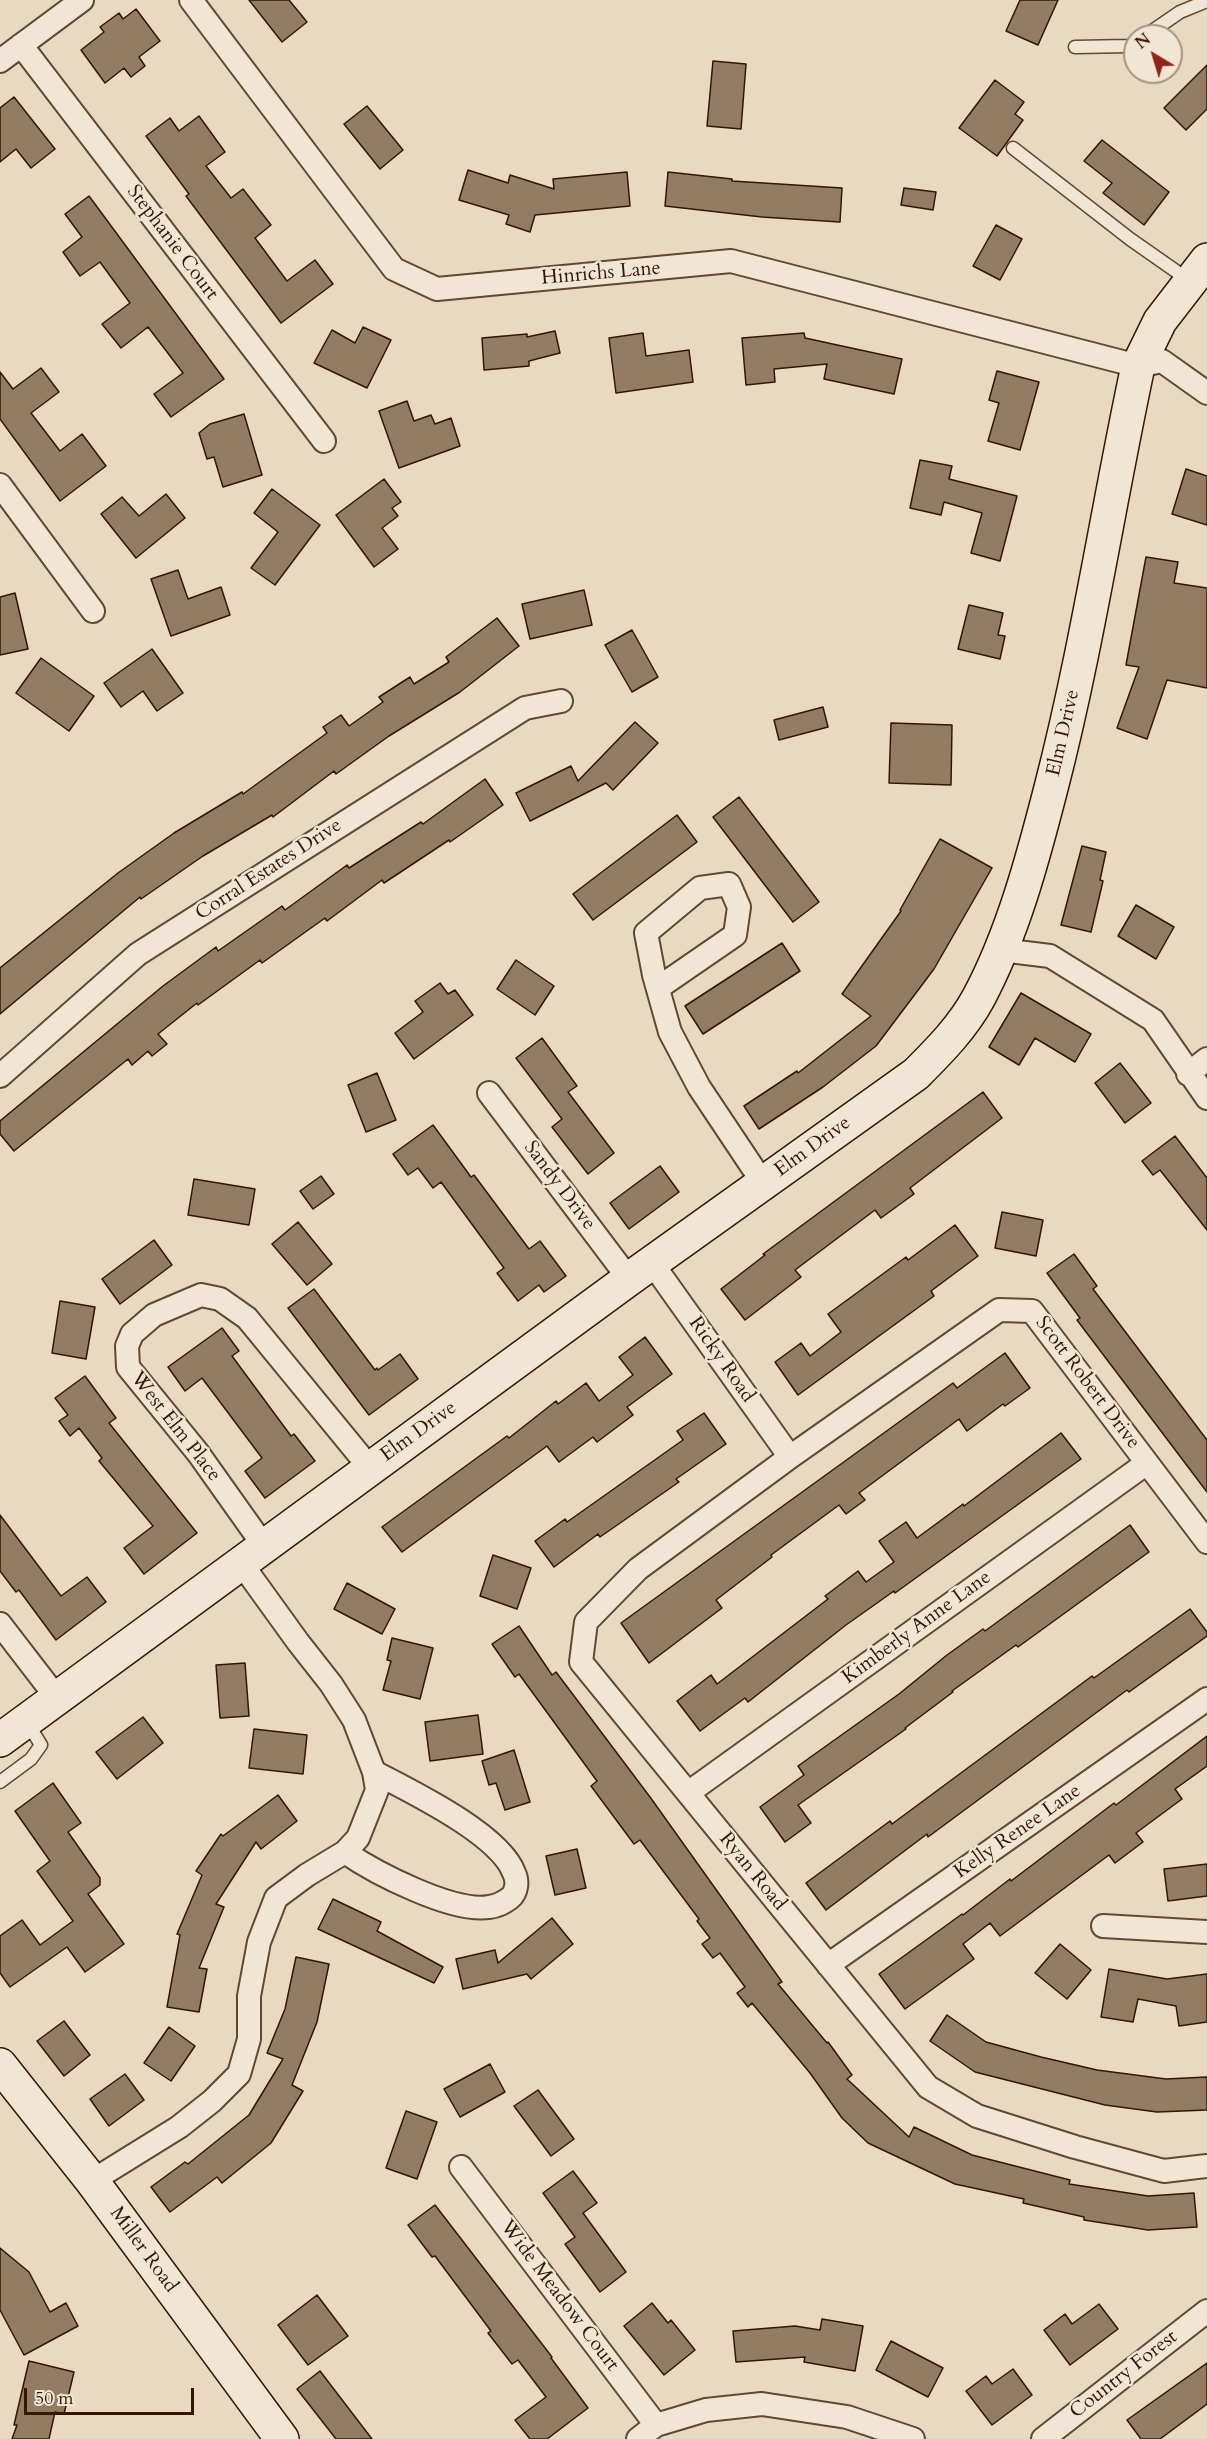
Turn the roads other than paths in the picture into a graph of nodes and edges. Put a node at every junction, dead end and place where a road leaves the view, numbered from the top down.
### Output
1 (82, 0) edge
2 (191, 0) edge
3 (1207, 1) edge
4 (1162, 24) edge
5 (21, 45) junction
6 (1075, 46) dead end
7 (1123, 46) edge
8 (0, 60) edge
9 (1013, 148) dead end
10 (1199, 271) edge
11 (1138, 366) junction
12 (1207, 393) edge
13 (324, 441) dead end
14 (0, 484) edge
15 (93, 611) dead end
16 (561, 701) dead end
17 (1001, 950) junction
18 (658, 988) junction
19 (1207, 1059) edge
20 (1188, 1074) junction
21 (0, 1076) edge
22 (489, 1093) dead end
23 (1207, 1098) edge
24 (762, 1184) junction
25 (641, 1271) junction
26 (790, 1457) junction
27 (1147, 1463) junction
28 (370, 1468) junction
29 (1207, 1542) edge
30 (253, 1555) junction
31 (0, 1624) edge
32 (57, 1698) junction
33 (1207, 1699) edge
34 (27, 1721) junction
35 (0, 1740) edge
36 (374, 1772) junction
37 (0, 1782) edge
38 (688, 1793) junction
39 (345, 1852) junction
40 (1103, 1926) dead end
41 (1207, 1932) edge
42 (828, 1965) junction
43 (0, 2065) edge
44 (1207, 2166) edge
45 (462, 2167) dead end
46 (92, 2181) junction
47 (1207, 2311) edge
48 (656, 2425) junction
49 (282, 2439) edge
50 (638, 2439) edge
51 (913, 2439) edge
52 (1043, 2439) edge

1 - 5 street
2 - 11 street, Hinrichs Lane
3 - 4 lane
5 - 8 street
5 - 13 street, Stephanie Court
6 - 7 lane
9 - 10 lane
10 - 11 street, Elm Drive
11 - 12 street, Hinrichs Lane
11 - 17 street, Elm Drive
14 - 15 street
16 - 21 street, Corral Estates Drive
17 - 20 street
17 - 24 street, Elm Drive
18 - 18 street
18 - 24 street
19 - 20 street
20 - 23 street
22 - 25 street, Sandy Drive
24 - 25 street, Elm Drive
25 - 26 street, Ricky Road
25 - 28 street, Elm Drive
26 - 27 street, Scott Robert Drive
26 - 38 street, Ryan Road
27 - 29 street, Scott Robert Drive
27 - 38 street, Kimberly Anne Lane
28 - 30 street, Elm Drive
28 - 30 street, West Elm Place
30 - 32 street, Elm Drive
30 - 36 street, West Elm Place
31 - 32 street
32 - 34 street, Elm Drive
33 - 42 street, Kelly Renee Lane
34 - 35 street, Elm Drive
34 - 37 lane
36 - 39 street
36 - 39 street
38 - 42 street, Ryan Road
39 - 46 street
40 - 41 street
42 - 44 street, Ryan Road
43 - 46 street, Miller Road
45 - 48 street, Wide Meadow Court
46 - 49 street, Miller Road
47 - 52 street, Country Forest
48 - 50 street
48 - 51 street

